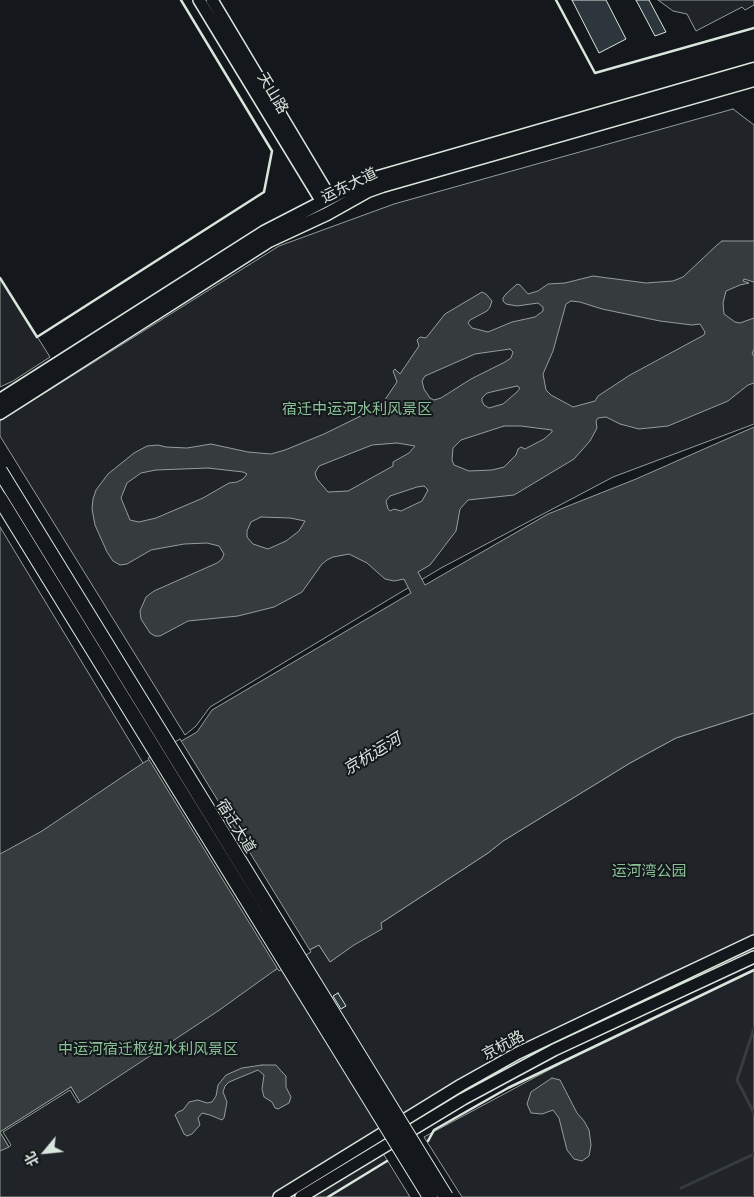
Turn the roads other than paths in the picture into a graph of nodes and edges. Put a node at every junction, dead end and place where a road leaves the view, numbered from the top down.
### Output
1 (199, 0) edge
2 (212, 0) edge
3 (754, 69) edge
4 (754, 80) edge
5 (326, 199) junction
6 (0, 400) edge
7 (0, 413) edge
8 (0, 471) edge
9 (0, 499) edge
10 (754, 941) edge
11 (754, 957) edge
12 (279, 1197) edge
13 (301, 1197) edge
14 (430, 1197) edge
15 (446, 1197) edge

1 - 5 street, 天山路
2 - 5 street, 天山路
3 - 5 main road, 运东大道
4 - 7 main road, 运东大道
5 - 6 main road, 运东大道
8 - 15 main road, 宿迁大道, bridge
9 - 14 main road, 宿迁大道, bridge
10 - 12 street, 京杭路
11 - 13 street, 京杭路

